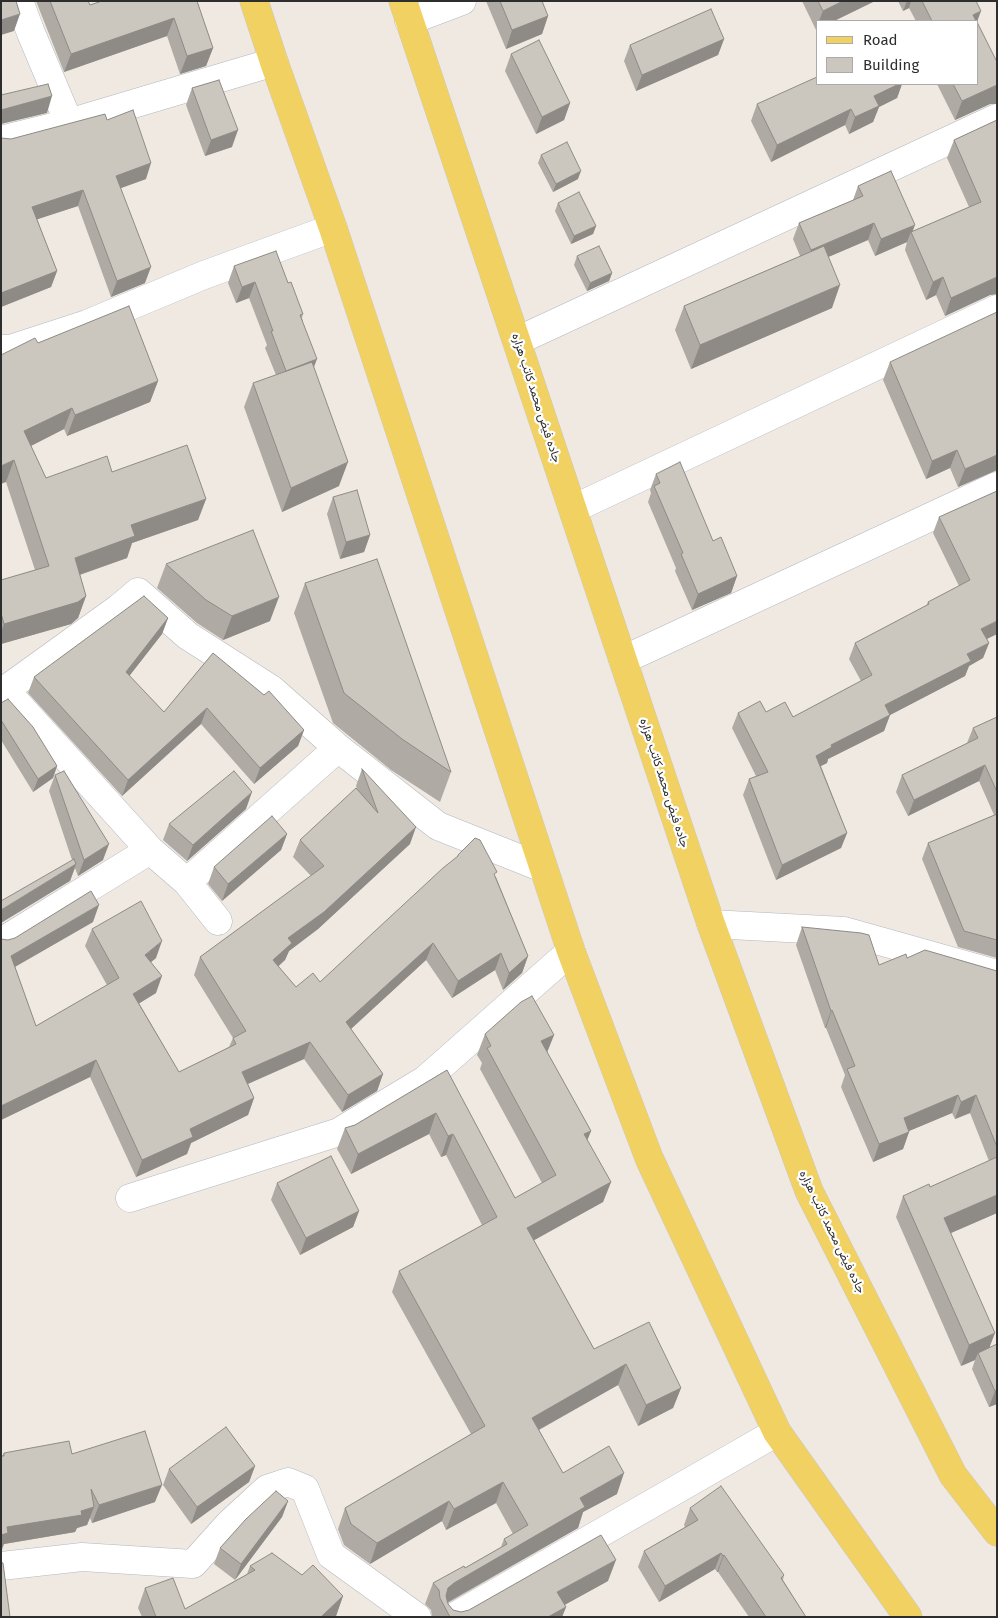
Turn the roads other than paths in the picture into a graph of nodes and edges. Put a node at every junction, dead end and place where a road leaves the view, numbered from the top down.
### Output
1 (19, 1) edge
2 (254, 1) edge
3 (462, 1) edge
4 (406, 11) edge
5 (274, 62) junction
6 (997, 118) edge
7 (68, 123) junction
8 (1, 140) edge
9 (333, 228) junction
10 (997, 309) edge
11 (517, 341) junction
12 (1, 349) edge
13 (997, 486) edge
14 (573, 509) junction
15 (623, 660) junction
16 (3, 691) edge
17 (338, 748) junction
18 (150, 850) junction
19 (543, 868) junction
20 (187, 882) junction
21 (218, 921) dead end
22 (711, 924) junction
23 (1, 942) edge
24 (571, 951) junction
25 (997, 974) edge
26 (130, 1198) dead end
27 (777, 1432) junction
28 (997, 1532) edge
29 (1, 1566) edge
30 (417, 1617) edge
31 (454, 1617) edge
32 (908, 1617) edge

1 - 7 street
2 - 5 main road
3 - 4 street
4 - 11 main road, جاده فیض محمد کاتب هزاره
5 - 7 street
5 - 9 main road
6 - 11 street
7 - 8 street
9 - 12 street
9 - 19 main road
10 - 14 street
11 - 14 main road, جاده فیض محمد کاتب هزاره
13 - 15 street
14 - 15 main road, جاده فیض محمد کاتب هزاره
15 - 22 main road, جاده فیض محمد کاتب هزاره
16 - 17 street
16 - 18 street
17 - 19 street
17 - 20 street
18 - 20 street
18 - 23 street
19 - 24 main road
20 - 21 street
22 - 25 street
22 - 28 main road, جاده فیض محمد کاتب هزاره
24 - 26 street
24 - 27 main road
27 - 31 street
27 - 32 main road
29 - 30 street

